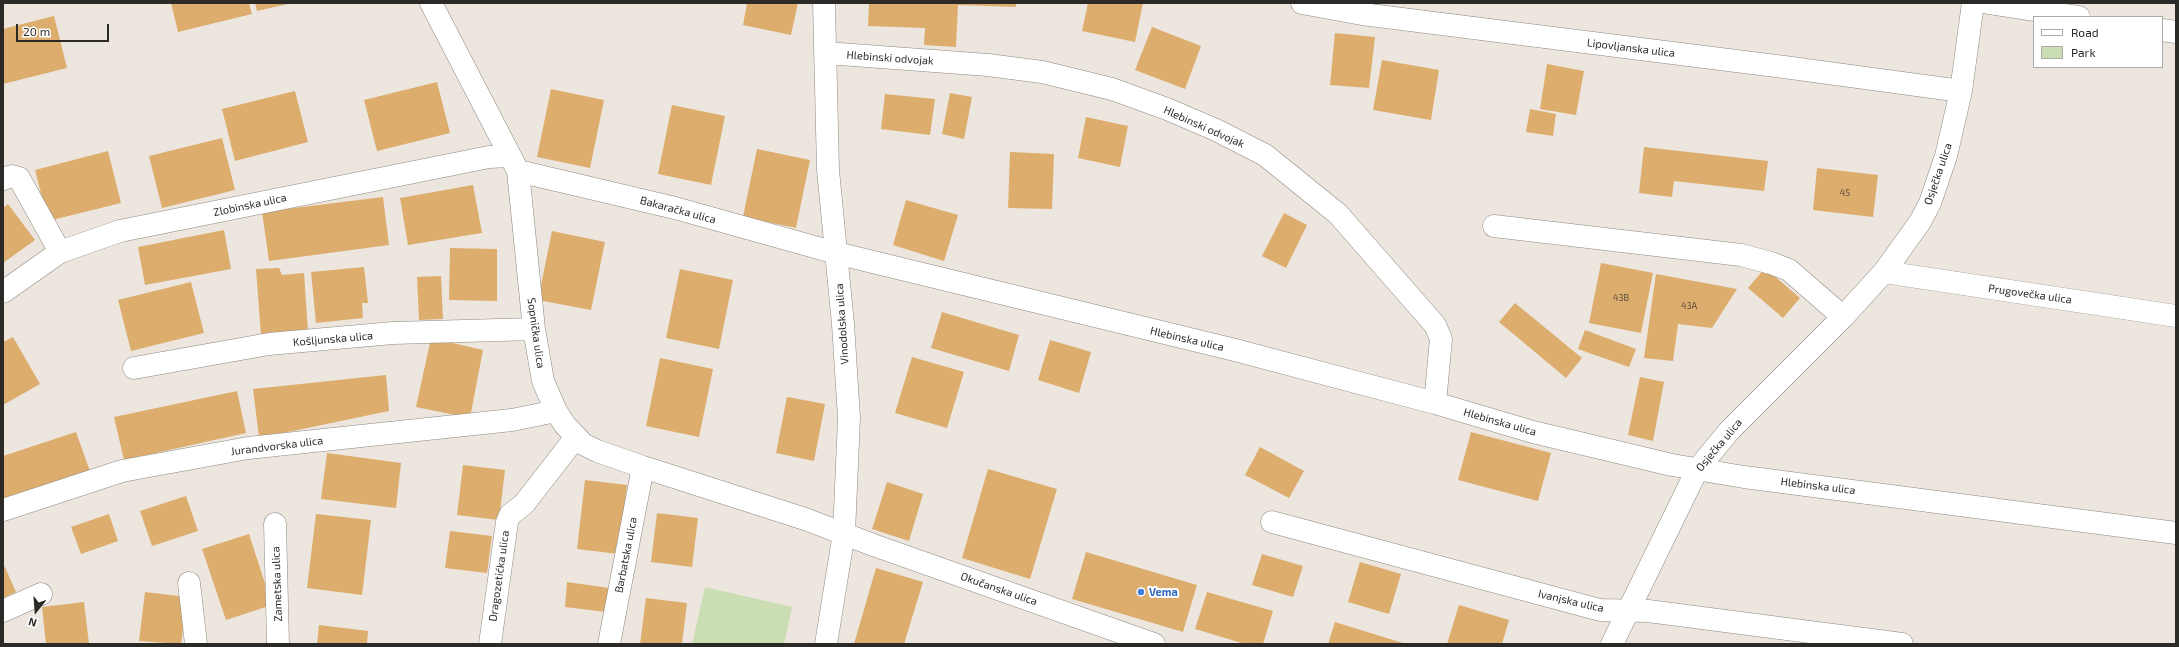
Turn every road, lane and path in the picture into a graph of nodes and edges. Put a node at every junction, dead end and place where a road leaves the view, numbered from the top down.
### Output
1 (431, 3) edge
2 (824, 3) edge
3 (1302, 3) edge
4 (1973, 3) edge
5 (1988, 3) edge
6 (2072, 16) edge
7 (2163, 30) edge
8 (2176, 32) edge
9 (826, 53) junction
10 (1962, 92) junction
11 (514, 164) junction
12 (3, 179) edge
13 (1494, 226) dead end
14 (60, 252) junction
15 (836, 253) junction
16 (1884, 272) junction
17 (3, 292) edge
18 (2176, 316) edge
19 (1843, 317) junction
20 (534, 329) junction
21 (134, 368) dead end
22 (1435, 403) junction
23 (556, 411) junction
24 (576, 437) junction
25 (643, 467) junction
26 (1696, 470) junction
27 (3, 510) edge
28 (1272, 522) dead end
29 (275, 524) dead end
30 (844, 533) junction
31 (2176, 533) edge
32 (189, 583) dead end
33 (41, 594) dead end
34 (3, 611) edge
35 (1628, 611) junction
36 (196, 644) edge
37 (278, 644) edge
38 (490, 644) edge
39 (609, 644) edge
40 (826, 644) edge
41 (1154, 644) edge
42 (1612, 644) edge
43 (1902, 644) edge

1 - 11 street, Sopnička ulica
2 - 9 street, Vinodolska ulica
3 - 10 street, Lipovljanska ulica
4 - 10 street, Osječka ulica
5 - 6 street
7 - 8 street
9 - 15 street, Vinodolska ulica
9 - 22 street, Hlebinski odvojak
10 - 16 street, Osječka ulica
11 - 14 street, Zlobinska ulica
11 - 15 street, Bakaračka ulica
11 - 20 street, Sopnička ulica
12 - 14 street
13 - 19 street
14 - 17 street, Zlobinska ulica
15 - 22 street, Hlebinska ulica
15 - 30 street, Vinodolska ulica
16 - 18 street, Prugovečka ulica
16 - 19 street, Osječka ulica
19 - 26 street, Osječka ulica
20 - 21 street, Košljunska ulica
20 - 23 street, Sopnička ulica
22 - 26 street, Hlebinska ulica
23 - 24 street, Sopnička ulica
23 - 27 street, Jurandvorska ulica
24 - 25 street, Sopnička ulica
24 - 38 street, Dragozetićka ulica
25 - 30 street, Sopnička ulica
25 - 39 street, Barbatska ulica
26 - 31 street, Hlebinska ulica
26 - 35 street, Osječka ulica
28 - 35 street, Ivanjska ulica
29 - 37 street, Zametska ulica
30 - 40 street, Vinodolska ulica
30 - 41 street, Okučanska ulica
32 - 36 street
33 - 34 street
35 - 42 street, Osječka ulica
35 - 43 street, Ivanjska ulica

